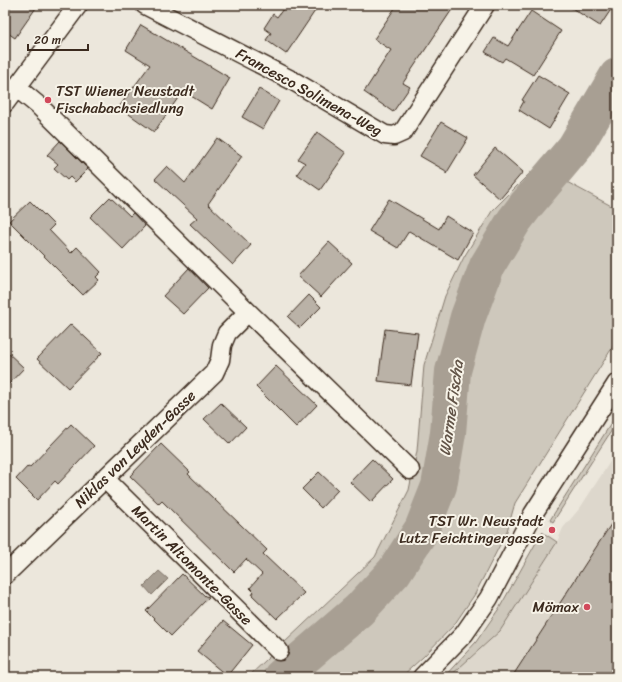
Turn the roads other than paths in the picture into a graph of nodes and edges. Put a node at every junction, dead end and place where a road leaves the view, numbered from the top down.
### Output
1 (145, 5) edge
2 (485, 5) edge
3 (75, 6) edge
4 (16, 87) junction
5 (5, 103) edge
6 (248, 312) junction
7 (617, 383) edge
8 (410, 470) dead end
9 (104, 478) junction
10 (5, 575) edge
11 (279, 651) dead end
12 (422, 677) edge

1 - 2 street, Francesco Solimena-Weg
3 - 4 street
4 - 5 street
4 - 6 street
6 - 8 street
6 - 9 street, Niklas von Leyden-Gasse
7 - 12 street
9 - 10 street, Niklas von Leyden-Gasse
9 - 11 street, Martin Altomonte-Gasse

